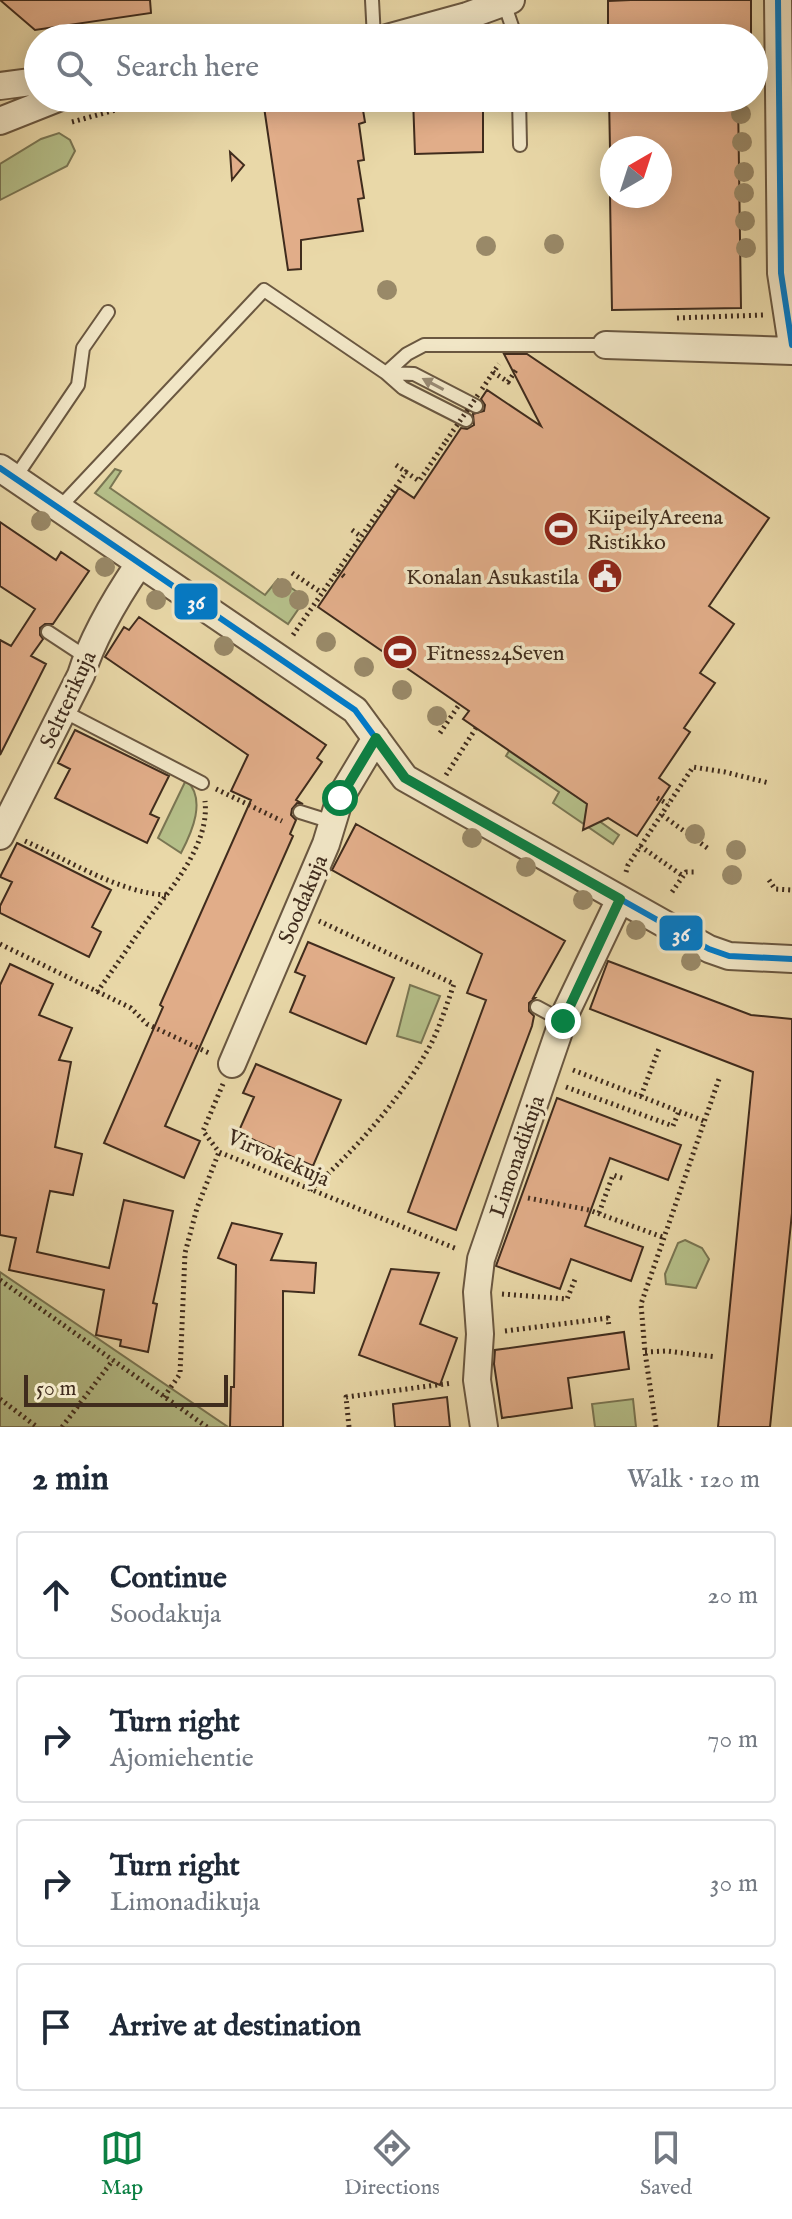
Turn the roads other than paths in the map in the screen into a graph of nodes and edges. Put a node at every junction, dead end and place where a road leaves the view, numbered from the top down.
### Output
1 (372, 0) edge
2 (508, 2) edge
3 (783, 14) edge
4 (373, 24) edge
5 (434, 24) edge
6 (513, 24) edge
7 (24, 83) edge
8 (0, 86) edge
9 (24, 111) edge
10 (519, 112) edge
11 (0, 121) edge
12 (520, 145) dead end
13 (786, 174) edge
14 (786, 223) edge
15 (108, 312) dead end
16 (606, 345) joint
17 (792, 348) edge
18 (386, 373) junction
19 (476, 406) dead end
20 (466, 420) dead end
21 (7, 473) edge
22 (59, 508) junction
23 (139, 564) junction
24 (48, 632) dead end
25 (86, 657) junction
26 (63, 711) junction
27 (376, 738) junction
28 (202, 783) road end
29 (300, 812) dead end
30 (332, 822) junction
31 (1, 833) edge
32 (620, 899) junction
33 (792, 959) edge
34 (537, 1007) dead end
35 (563, 1021) junction
36 (232, 1064) road end
37 (484, 1427) edge

1 - 4 lane
2 - 5 street
2 - 6 lane
3 - 13 street
7 - 8 street
9 - 11 street
10 - 12 lane
13 - 14 street
14 - 17 street
15 - 21 lane
16 - 17 street
16 - 18 lane
19 -> 18 lane
18 - 20 lane
18 - 22 lane
21 - 22 street
22 - 23 street
23 - 25 street, Seltterikuja
23 - 27 street
24 - 25 lane
25 - 26 street, Seltterikuja
26 - 28 lane
26 - 31 street, Seltterikuja
27 - 30 street, Soodakuja
27 - 32 street
29 - 30 lane
30 - 36 street, Soodakuja
32 - 33 street
32 - 35 street, Limonadikuja
34 - 35 lane
35 - 37 street, Limonadikuja

